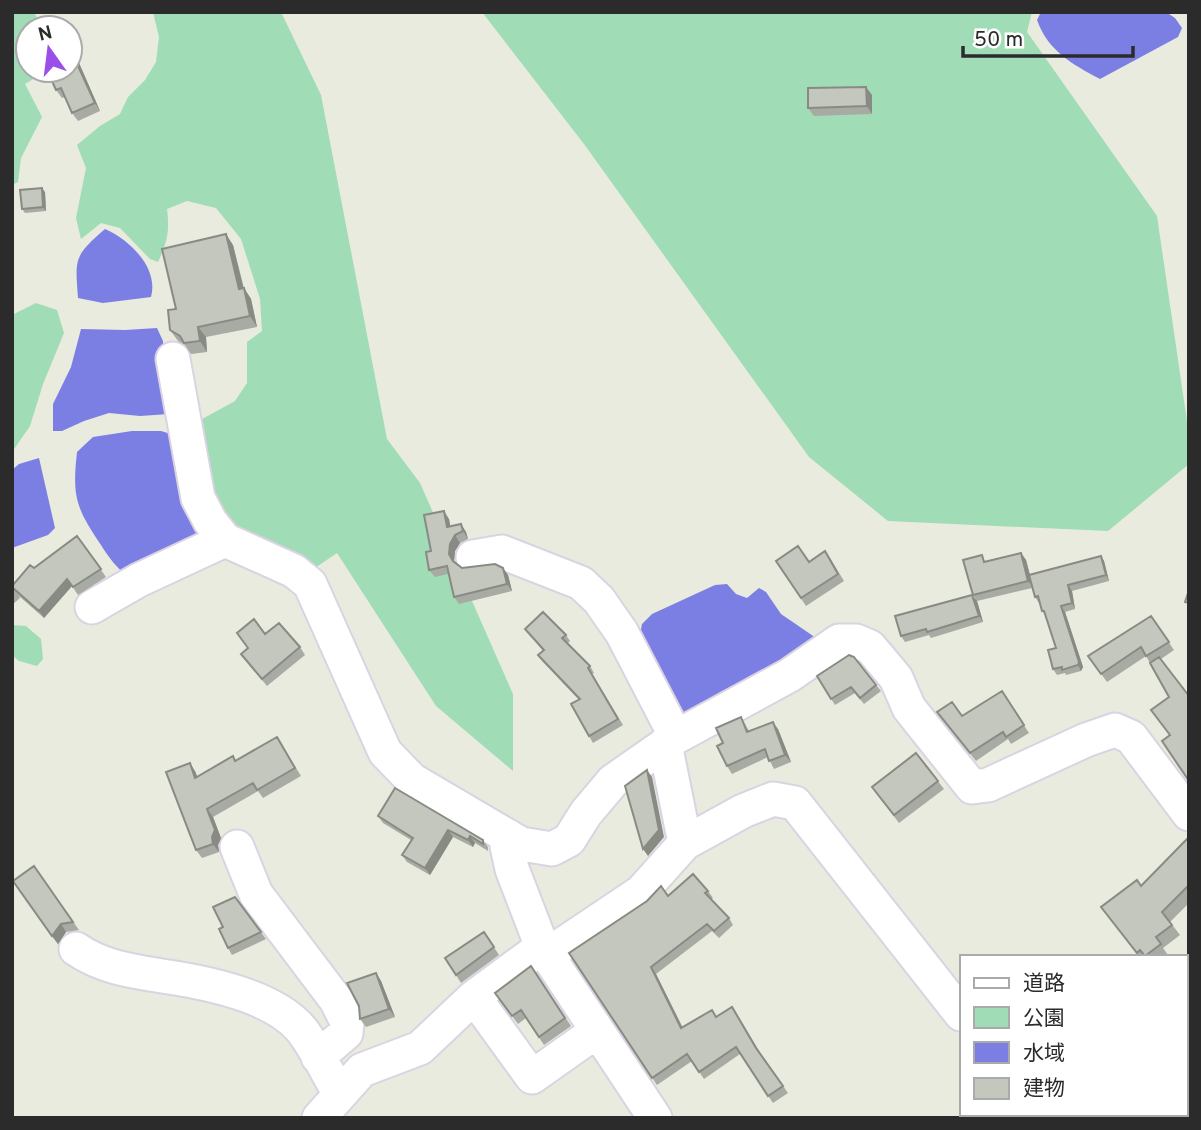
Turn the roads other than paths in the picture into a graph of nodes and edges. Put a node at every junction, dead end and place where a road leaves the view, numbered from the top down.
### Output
1 (173, 359) dead end
2 (225, 540) junction
3 (473, 557) dead end
4 (92, 607) dead end
5 (670, 741) junction
6 (1189, 814) edge
7 (508, 836) junction
8 (685, 843) junction
9 (237, 847) dead end
10 (76, 949) dead end
11 (544, 951) junction
12 (474, 997) junction
13 (960, 1013) edge
14 (597, 1031) junction
15 (318, 1057) junction
16 (330, 1106) edge
17 (655, 1118) edge

1 - 2 street
2 - 4 street
2 - 7 street
3 - 5 street
5 - 6 street
5 - 7 street
5 - 8 street
7 - 11 street
8 - 11 street
8 - 13 street
9 - 15 street
10 - 15 street
11 - 12 street
11 - 14 street
12 - 14 street
12 - 16 street
14 - 17 street
15 - 16 street

